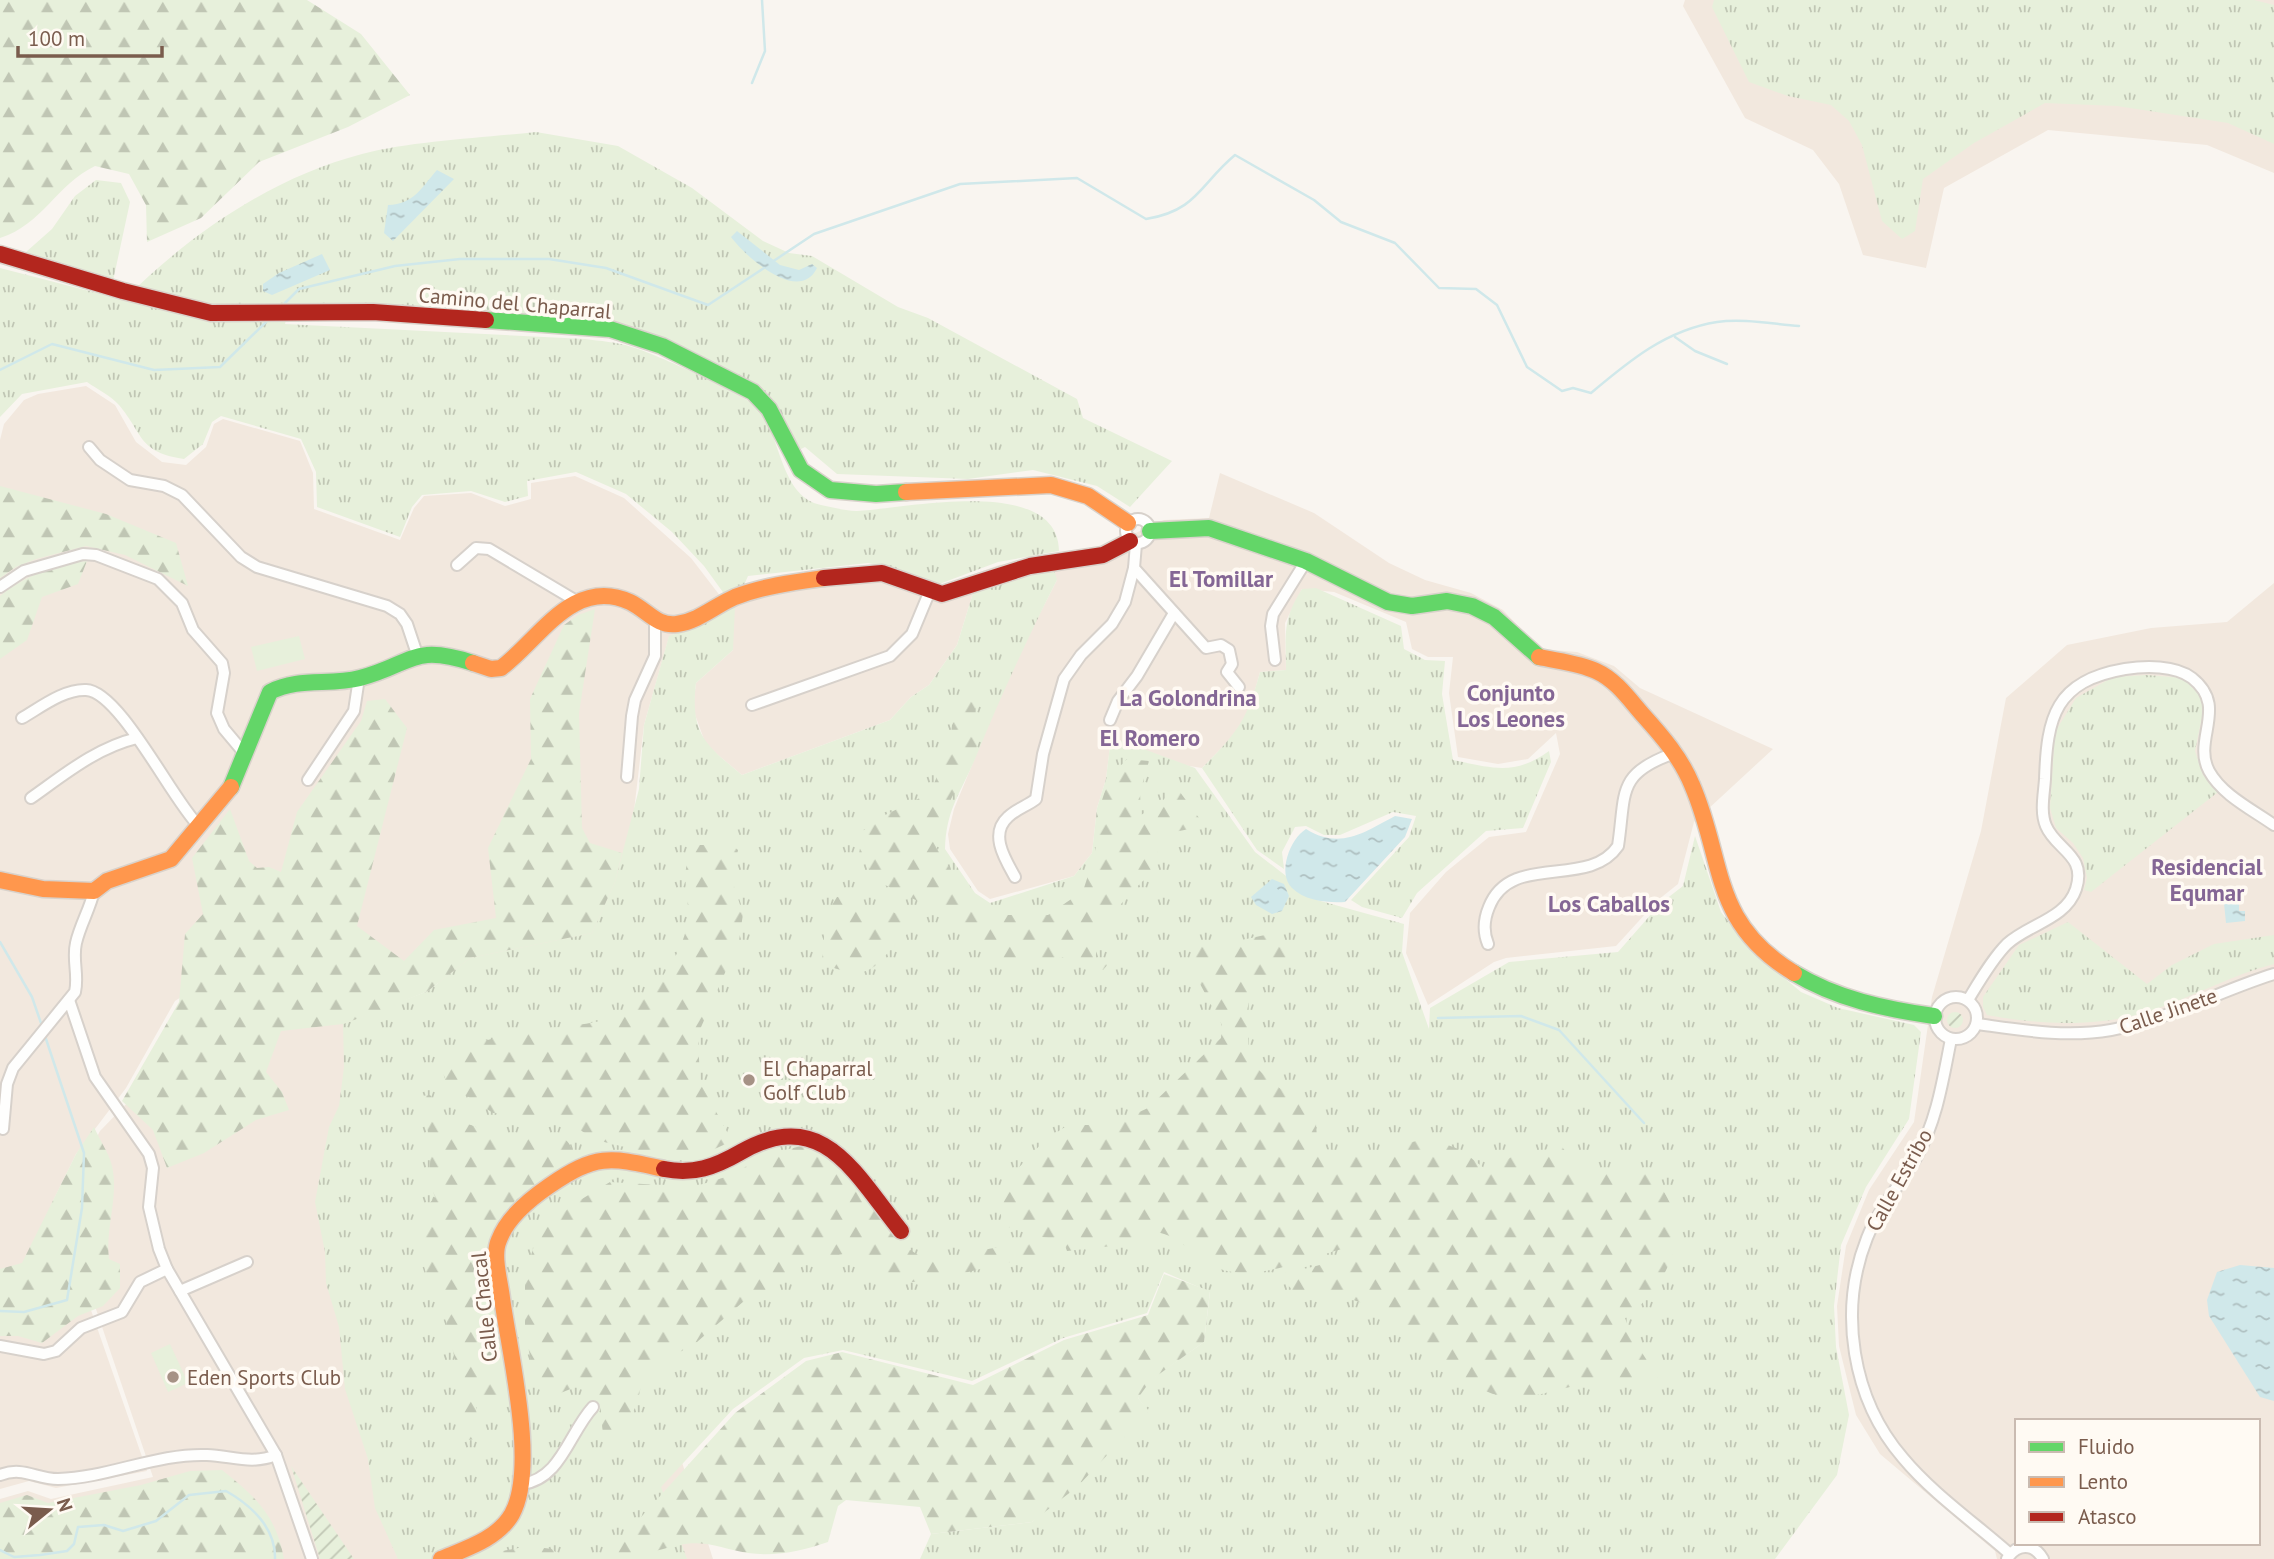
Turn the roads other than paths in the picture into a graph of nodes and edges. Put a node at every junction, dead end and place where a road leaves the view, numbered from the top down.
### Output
1 (0, 254) edge
2 (89, 447) dead end
3 (1128, 523) junction
4 (1150, 531) junction
5 (1133, 542) junction
6 (1306, 561) junction
7 (457, 565) dead end
8 (1134, 568) junction
9 (0, 587) edge
10 (929, 593) junction
11 (578, 602) junction
12 (1174, 612) junction
13 (655, 620) junction
14 (417, 654) junction
15 (1275, 660) dead end
16 (359, 678) junction
17 (1239, 687) dead end
18 (752, 705) dead end
19 (22, 718) dead end
20 (1110, 720) dead end
21 (137, 738) junction
22 (245, 754) junction
23 (1672, 754) junction
24 (627, 777) dead end
25 (308, 780) dead end
26 (32, 798) dead end
27 (2274, 825) edge
28 (199, 826) junction
29 (1015, 877) dead end
30 (0, 880) edge
31 (94, 891) junction
32 (1488, 944) dead end
33 (2274, 974) edge
34 (69, 1000) junction
35 (1968, 1000) junction
36 (1934, 1016) junction
37 (1977, 1024) junction
38 (1951, 1039) junction
39 (3, 1129) dead end
40 (901, 1231) dead end
41 (247, 1262) dead end
42 (167, 1269) junction
43 (180, 1291) junction
44 (0, 1346) edge
45 (593, 1407) dead end
46 (276, 1455) junction
47 (0, 1475) edge
48 (522, 1484) junction
49 (2009, 1556) edge
50 (312, 1559) edge
51 (441, 1559) edge
52 (2043, 1559) edge

1 - 3 street, Camino del Chaparral
2 - 14 street
3 - 4 street
3 - 5 street
4 - 5 street
4 - 6 street
5 - 8 street
5 - 10 street
6 - 15 street
6 - 23 street
7 - 11 street
8 - 12 street
8 - 29 street
9 - 22 street
10 - 13 street
10 - 18 street
11 - 13 street
11 - 14 street
12 - 17 street
12 - 20 street
13 - 24 street
14 - 16 street
16 - 22 street
16 - 25 street
19 - 21 street
21 - 26 street
21 - 28 street
22 - 28 street
23 - 32 street
23 - 36 street
27 - 35 street
28 - 31 street
30 - 31 street
31 - 34 street
33 - 37 street, Calle Jinete
34 - 39 street
34 - 42 street
35 - 36 street
35 - 37 street
36 - 38 street
37 - 38 street
38 - 49 street, Calle Estribo
40 - 48 street, Calle Chacal
41 - 43 street
42 - 43 street
42 - 44 street
43 - 46 street
45 - 48 street
46 - 47 street
46 - 50 street
48 - 51 street, Calle Chacal
49 - 52 street

